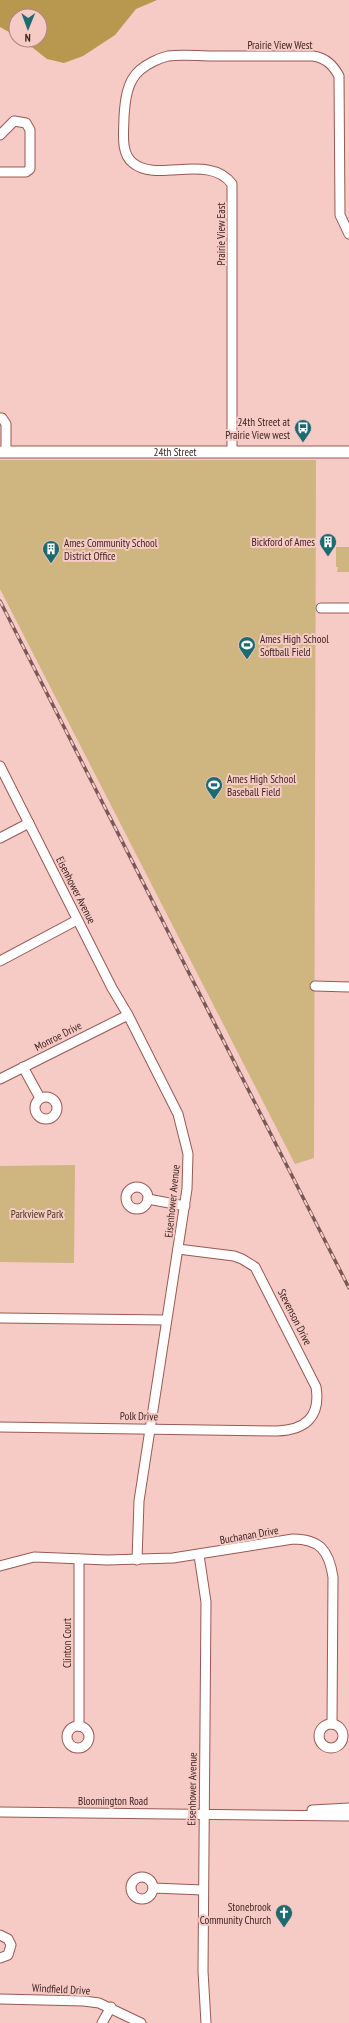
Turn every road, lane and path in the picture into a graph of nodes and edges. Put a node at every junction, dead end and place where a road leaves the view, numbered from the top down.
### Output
1 (125, 103) joint
2 (0, 136) edge
3 (0, 172) edge
4 (349, 234) edge
5 (0, 418) edge
6 (3, 452) edge
7 (232, 452) junction
8 (349, 452) edge
9 (321, 608) dead end
10 (349, 608) edge
11 (0, 766) edge
12 (28, 823) junction
13 (0, 838) edge
14 (77, 920) junction
15 (0, 961) edge
16 (315, 986) dead end
17 (349, 987) edge
18 (128, 1015) junction
19 (23, 1068) junction
20 (0, 1079) edge
21 (40, 1098) dead end
22 (148, 1200) dead end
23 (185, 1206) junction
24 (178, 1249) junction
25 (0, 1318) edge
26 (166, 1320) junction
27 (0, 1427) edge
28 (150, 1428) junction
29 (277, 1431) joint
30 (199, 1555) junction
31 (79, 1559) junction
32 (137, 1560) junction
33 (0, 1566) edge
34 (332, 1724) dead end
35 (79, 1726) dead end
36 (349, 1808) edge
37 (0, 1812) edge
38 (204, 1813) junction
39 (226, 1813) junction
40 (349, 1816) edge
41 (153, 1888) dead end
42 (203, 1890) junction
43 (0, 1935) edge
44 (0, 1958) edge
45 (0, 1999) edge
46 (111, 2008) junction
47 (102, 2023) edge
48 (141, 2023) edge
49 (206, 2023) edge

1 - 4 street, Prairie View West
1 - 7 street, Prairie View East
2 - 3 street
5 - 6 street
6 - 7 main road, 24th Street
7 - 8 main road, 24th Street
9 - 10 street
11 - 12 street, Eisenhower Avenue
12 - 13 street
12 - 14 street, Eisenhower Avenue
14 - 15 street
14 - 18 street, Eisenhower Avenue
16 - 17 street
18 - 19 street, Monroe Drive
18 - 23 street, Eisenhower Avenue
19 - 20 street, Monroe Drive
19 - 21 street
22 - 23 street
23 - 24 street, Eisenhower Avenue
24 - 26 street, Eisenhower Avenue
24 - 29 street, Stevenson Drive
25 - 26 street
26 - 28 street, Eisenhower Avenue
27 - 28 street, Polk Drive
28 - 29 street, Polk Drive
28 - 32 street, Eisenhower Avenue
30 - 32 street, Buchanan Drive
30 - 34 street, Buchanan Drive
30 - 38 street, Eisenhower Avenue
31 - 32 street, Buchanan Drive
31 - 33 street, Buchanan Drive
31 - 35 street, Clinton Court
36 - 39 street, Bloomington Road
37 - 38 street, Bloomington Road
38 - 39 street, Bloomington Road
38 - 42 street, Eisenhower Avenue
39 - 40 street, Bloomington Road
41 - 42 street
42 - 49 street, Eisenhower Avenue
43 - 44 street
45 - 46 street, Windfield Drive
46 - 47 street
46 - 48 street, Windfield Drive

